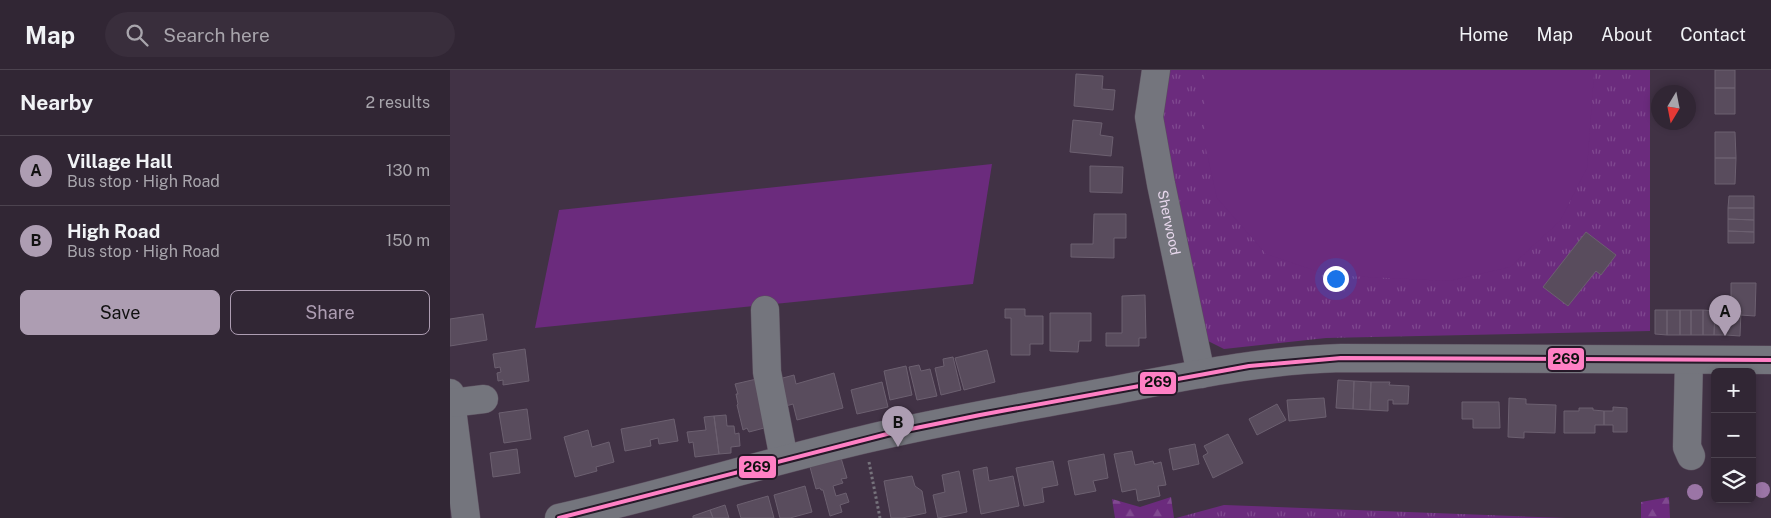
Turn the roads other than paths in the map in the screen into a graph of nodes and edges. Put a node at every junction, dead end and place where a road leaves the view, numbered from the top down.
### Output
1 (1156, 70) edge
2 (765, 310) dead end
3 (1690, 360) junction
4 (1771, 360) edge
5 (1201, 374) junction
6 (451, 398) edge
7 (484, 399) dead end
8 (1691, 456) dead end
9 (784, 459) junction
10 (466, 518) edge
11 (559, 518) edge

1 - 5 street, Sherwood
2 - 9 street
3 - 4 street
3 - 5 street
3 - 8 street
5 - 9 street
6 - 7 street
6 - 10 street
9 - 11 street

